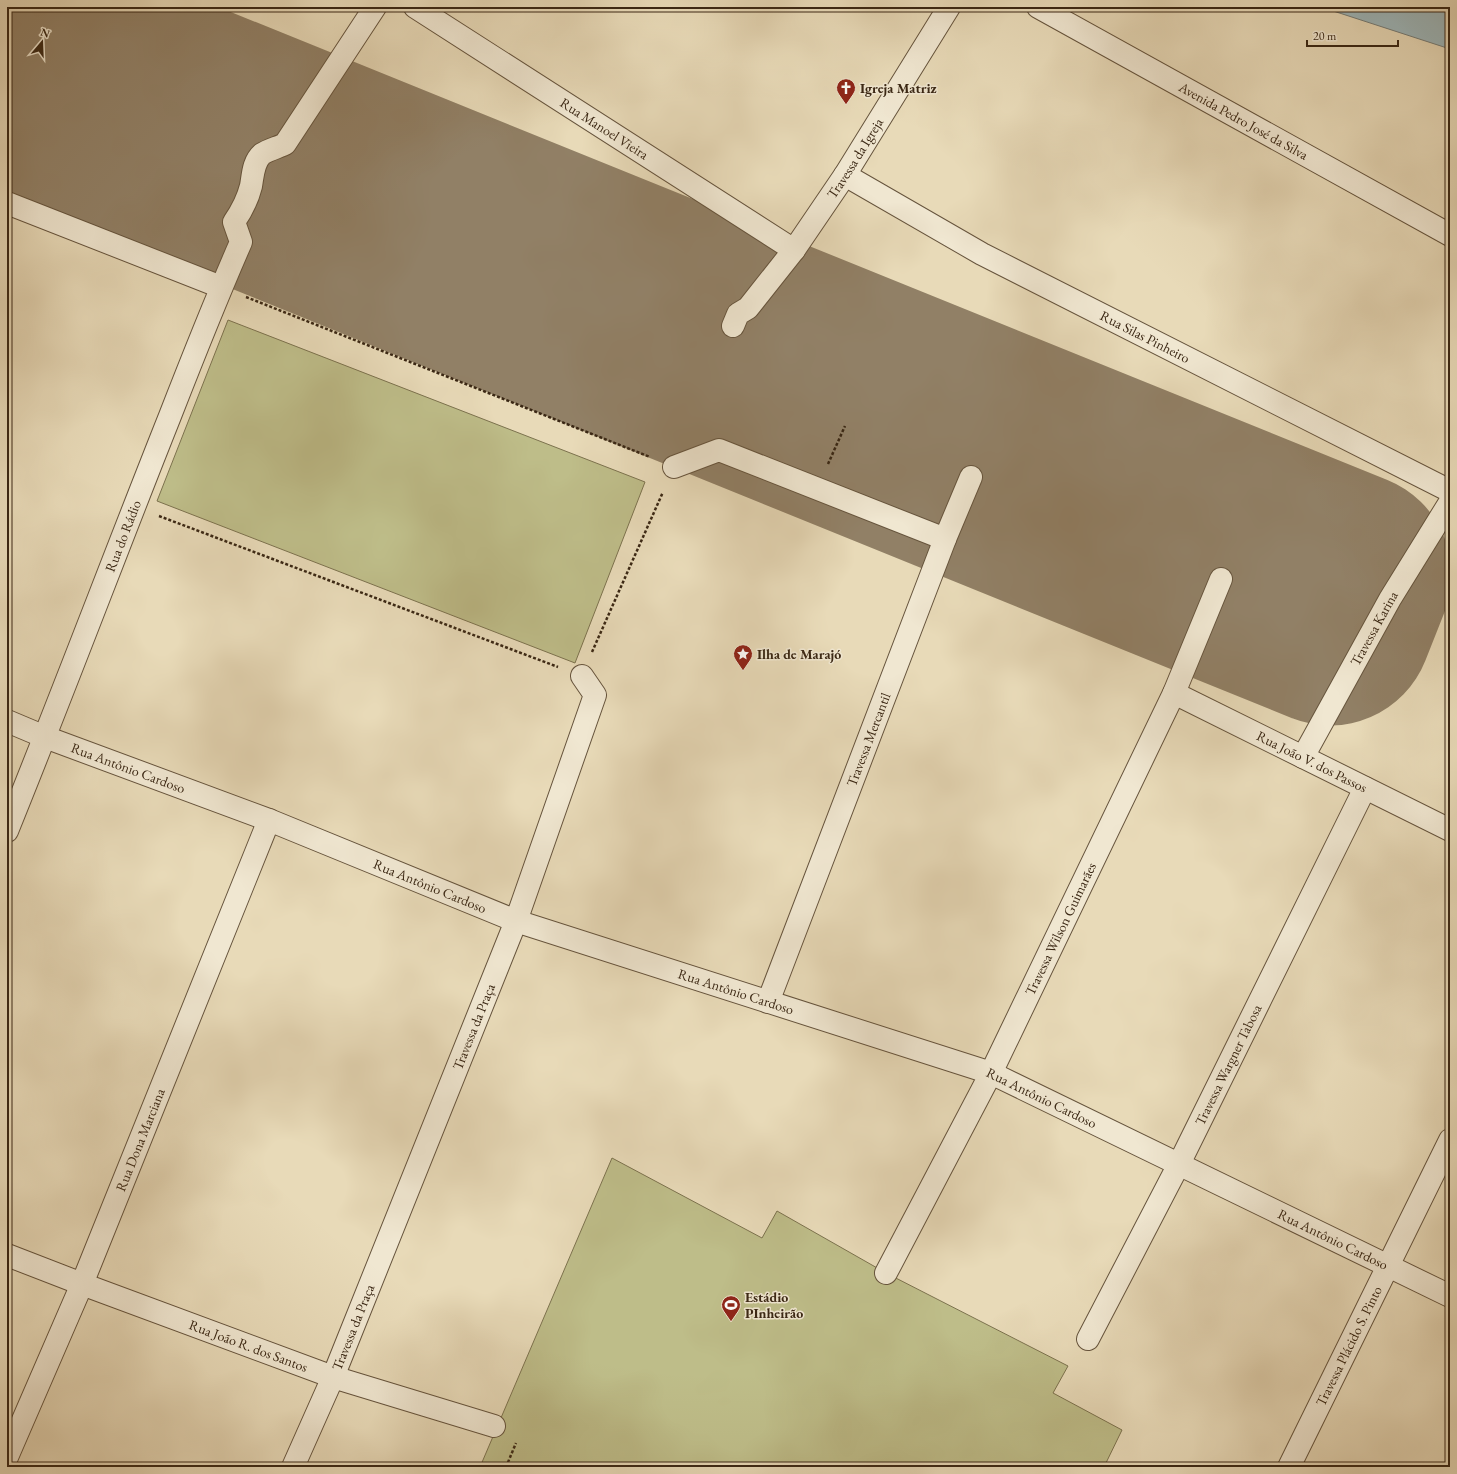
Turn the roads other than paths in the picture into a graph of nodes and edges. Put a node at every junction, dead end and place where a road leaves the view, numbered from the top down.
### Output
1 (375, 7) edge
2 (415, 7) edge
3 (949, 7) edge
4 (1038, 7) edge
5 (845, 175) junction
6 (7, 202) edge
7 (1450, 235) edge
8 (794, 250) junction
9 (221, 287) junction
10 (733, 326) dead end
11 (674, 467) road end
12 (971, 477) dead end
13 (1450, 491) edge
14 (1450, 502) edge
15 (946, 539) junction
16 (1221, 578) dead end
17 (582, 676) road end
18 (1174, 693) junction
19 (7, 721) edge
20 (45, 737) junction
21 (1303, 757) junction
22 (1366, 788) junction
23 (269, 820) junction
24 (1450, 830) edge
25 (7, 831) edge
26 (516, 921) junction
27 (768, 1002) junction
28 (991, 1073) junction
29 (1450, 1140) edge
30 (1179, 1164) junction
31 (7, 1254) edge
32 (1388, 1267) junction
33 (886, 1273) dead end
34 (82, 1284) junction
35 (1450, 1296) edge
36 (1088, 1339) dead end
37 (333, 1378) junction
38 (494, 1426) dead end
39 (7, 1457) edge
40 (293, 1467) edge
41 (1290, 1467) edge

1 - 9 street, Rua do Rádio
2 - 8 street, Rua Manoel Vieira
3 - 5 street, Travessa da Igreja
4 - 7 street, Avenida Pedro José da Silva
5 - 8 street, Travessa da Igreja
5 - 13 street, Rua Silas Pinheiro
6 - 9 street
8 - 10 street, Travessa da Igreja
9 - 20 street, Rua do Rádio
11 - 15 street
12 - 15 street, Travessa Mercantil
14 - 21 street, Travessa Karina
15 - 27 street, Travessa Mercantil
16 - 18 street, Travessa Wilson Guimarães
17 - 26 street, Travessa da Praça
18 - 21 street, Rua João V. dos Passos
18 - 28 street, Travessa Wilson Guimarães
19 - 20 street, Rua Antônio Cardoso
20 - 23 street, Rua Antônio Cardoso
20 - 25 street, Rua do Rádio
21 - 22 street, Rua João V. dos Passos
22 - 24 street, Rua João V. dos Passos
22 - 30 street, Travessa Wargner Tabosa
23 - 26 street, Rua Antônio Cardoso
23 - 34 street, Rua Dona Marciana
26 - 27 street, Rua Antônio Cardoso
26 - 37 street, Travessa da Praça
27 - 28 street, Rua Antônio Cardoso
28 - 30 street, Rua Antônio Cardoso
28 - 33 street, Travessa Wilson Guimarães
29 - 32 street, Travessa Plácido S. Pinto
30 - 32 street, Rua Antônio Cardoso
30 - 36 street, Travessa Wargner Tabosa
31 - 34 street, Rua João R. dos Santos
32 - 35 street, Rua Antônio Cardoso
32 - 41 street, Travessa Plácido S. Pinto
34 - 37 street, Rua João R. dos Santos
34 - 39 street, Rua Dona Marciana
37 - 38 street, Rua João R. dos Santos
37 - 40 street, Travessa da Praça

